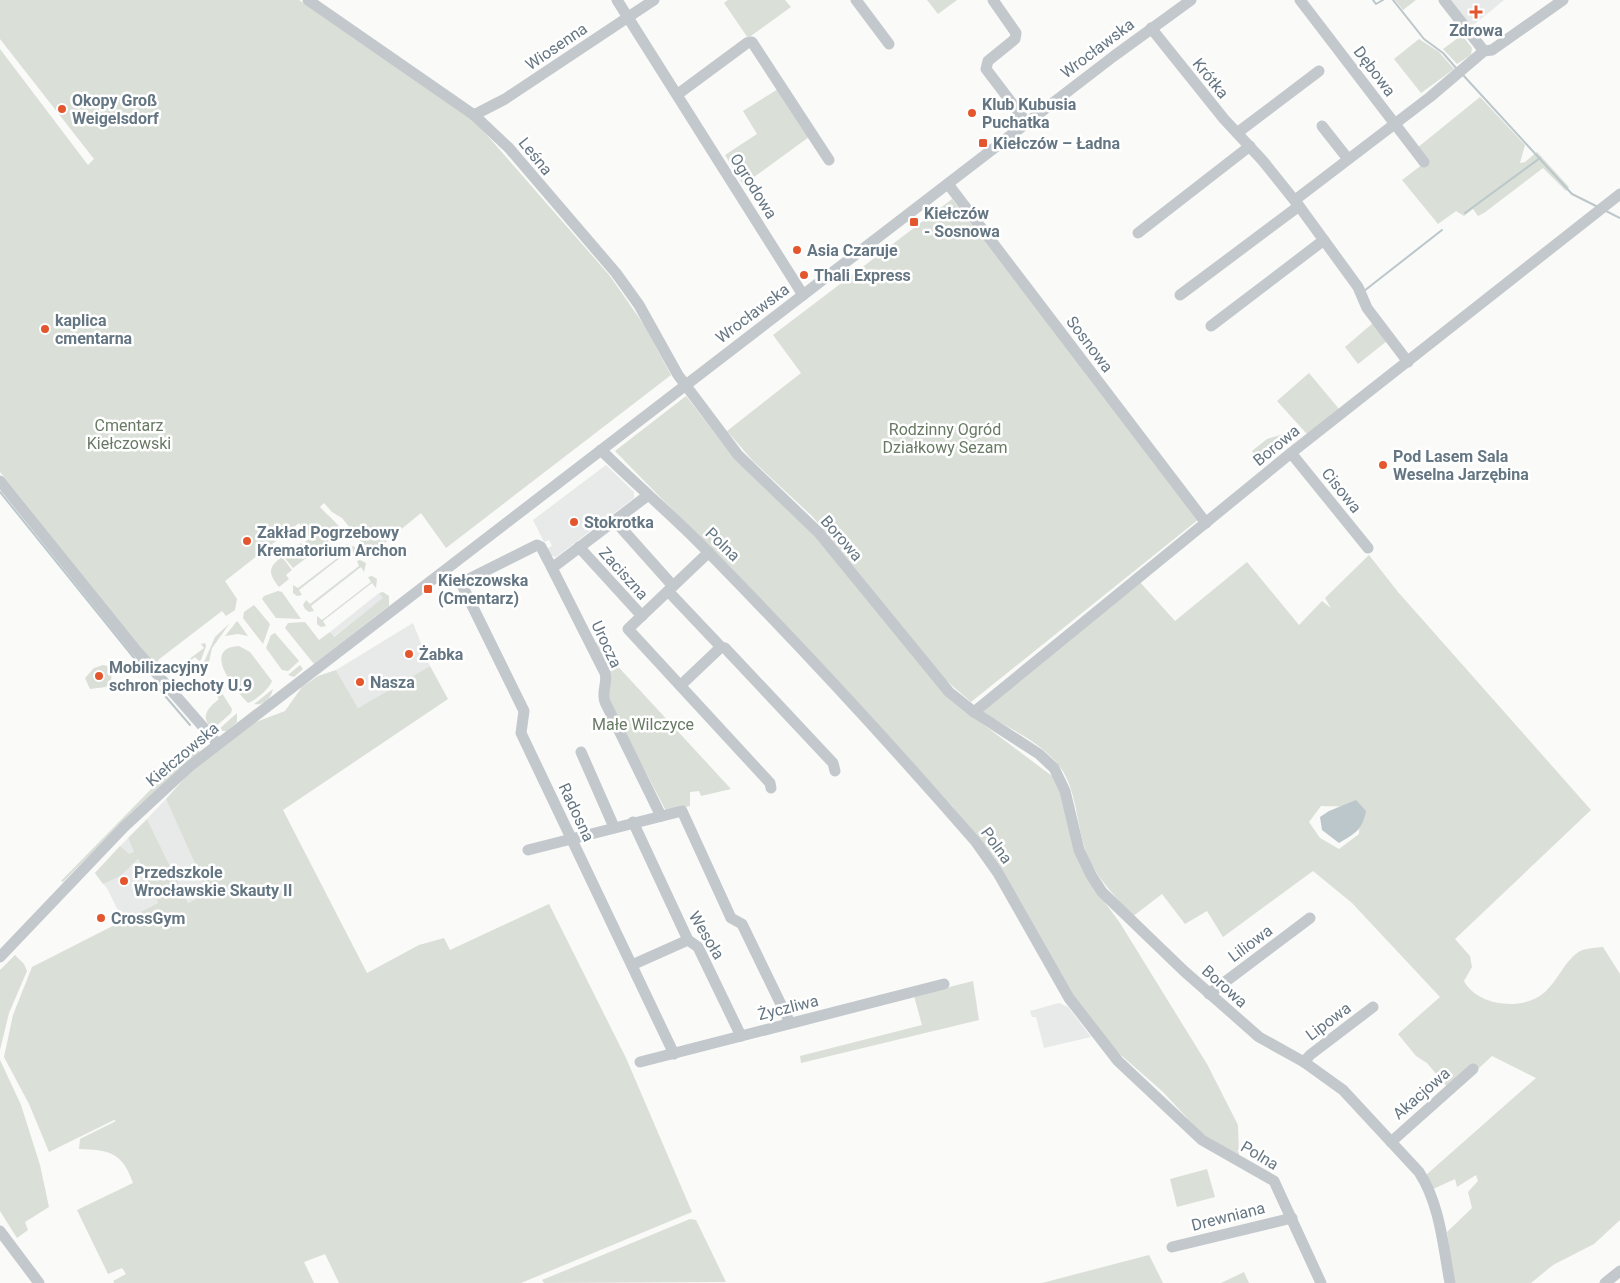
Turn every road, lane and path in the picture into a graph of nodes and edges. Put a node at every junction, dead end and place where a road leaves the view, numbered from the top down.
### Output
1 (308, 0) edge
2 (617, 0) edge
3 (654, 0) edge
4 (856, 0) edge
5 (993, 0) edge
6 (1191, 0) edge
7 (1300, 0) edge
8 (1444, 0) edge
9 (1563, 0) edge
10 (628, 17) junction
11 (1151, 28) junction
12 (889, 44) dead end
13 (1484, 51) junction
14 (1319, 71) dead end
15 (678, 94) junction
16 (474, 115) junction
17 (1027, 123) junction
18 (1395, 125) junction
19 (1322, 126) dead end
20 (1237, 133) junction
21 (1250, 146) junction
22 (1348, 159) junction
23 (830, 160) dead end
24 (1424, 162) dead end
25 (948, 184) junction
26 (1620, 194) edge
27 (1297, 203) junction
28 (1138, 233) dead end
29 (1324, 240) junction
30 (803, 295) junction
31 (1180, 295) dead end
32 (1211, 326) dead end
33 (1408, 362) junction
34 (685, 385) junction
35 (602, 450) junction
36 (1291, 453) junction
37 (0, 481) edge
38 (647, 496) junction
39 (615, 521) junction
40 (1206, 523) junction
41 (579, 548) junction
42 (1368, 548) dead end
43 (709, 552) junction
44 (552, 568) junction
45 (462, 584) joint
46 (671, 589) junction
47 (406, 599) joint
48 (642, 616) junction
49 (723, 648) junction
50 (680, 685) junction
51 (974, 712) junction
52 (218, 744) junction
53 (581, 752) dead end
54 (835, 770) dead end
55 (771, 788) dead end
56 (661, 816) junction
57 (633, 822) junction
58 (614, 827) junction
59 (572, 838) junction
60 (528, 850) dead end
61 (1310, 918) dead end
62 (688, 940) junction
63 (0, 957) edge
64 (632, 966) junction
65 (944, 984) dead end
66 (1209, 994) junction
67 (1373, 1007) dead end
68 (790, 1023) junction
69 (741, 1036) junction
70 (674, 1054) junction
71 (640, 1062) dead end
72 (1304, 1062) junction
73 (1473, 1069) dead end
74 (1391, 1142) junction
75 (1292, 1218) junction
76 (0, 1231) edge
77 (1172, 1247) dead end
78 (1620, 1271) edge
79 (38, 1283) edge
80 (1321, 1283) edge
81 (1450, 1283) edge
82 (1605, 1283) edge

1 - 16 street, Leśna
2 - 10 street, Ogrodowa
3 - 10 street, Wiosenna
4 - 12 street
5 - 17 street
6 - 11 street, Wrocławska
7 - 18 street, Dębowa
8 - 13 street
9 - 13 street
10 - 15 street, Ogrodowa
10 - 16 street, Wiosenna
11 - 17 street, Wrocławska
11 - 20 street, Krótka
13 - 18 street
14 - 20 street
15 - 23 street
15 - 30 street, Ogrodowa
16 - 34 street, Leśna
17 - 25 street, Wrocławska
18 - 22 street
18 - 24 street, Dębowa
19 - 22 street
20 - 21 street, Krótka
21 - 27 street, Krótka
21 - 28 street
22 - 27 street
25 - 30 street, Wrocławska
25 - 40 street, Sosnowa
26 - 33 street, Borowa
27 - 29 street, Krótka
27 - 31 street
29 - 32 street
29 - 33 street, Krótka
30 - 34 street, Wrocławska
33 - 36 street, Borowa
34 - 35 street, Wrocławska
34 - 51 street, Borowa
35 - 38 street, Polna
35 - 47 street, Wrocławska
36 - 40 street, Borowa
36 - 42 street, Cisowa
37 - 52 street
38 - 39 street
38 - 43 street, Polna
39 - 41 street
39 - 46 street
40 - 51 street, Borowa
41 - 44 street
41 - 48 street, Zaciszna
43 - 46 street
43 - 75 street, Polna
44 - 45 street, Urocza
44 - 56 street, Urocza
45 - 59 street, Radosna
46 - 48 street
46 - 49 street
47 - 52 street, Kiełczowska
48 - 50 street, Zaciszna
49 - 50 street
49 - 54 street
50 - 55 street
51 - 66 street, Borowa
52 - 63 street, Kiełczowska
53 - 58 street
56 - 57 street
56 - 68 street
57 - 58 street
57 - 62 street, Wesoła
58 - 59 street
59 - 60 street
59 - 64 street, Radosna
61 - 66 street, Liliowa
62 - 64 street
62 - 69 street, Wesoła
64 - 70 street, Radosna
65 - 68 street, Życzliwa
66 - 72 street, Borowa
67 - 72 street, Lipowa
68 - 69 street, Życzliwa
69 - 70 street, Życzliwa
70 - 71 street, Życzliwa
72 - 74 street, Borowa
73 - 74 street, Akacjowa
74 - 81 street, Borowa
75 - 77 street, Drewniana
75 - 80 street, Polna
76 - 79 street
78 - 82 street

